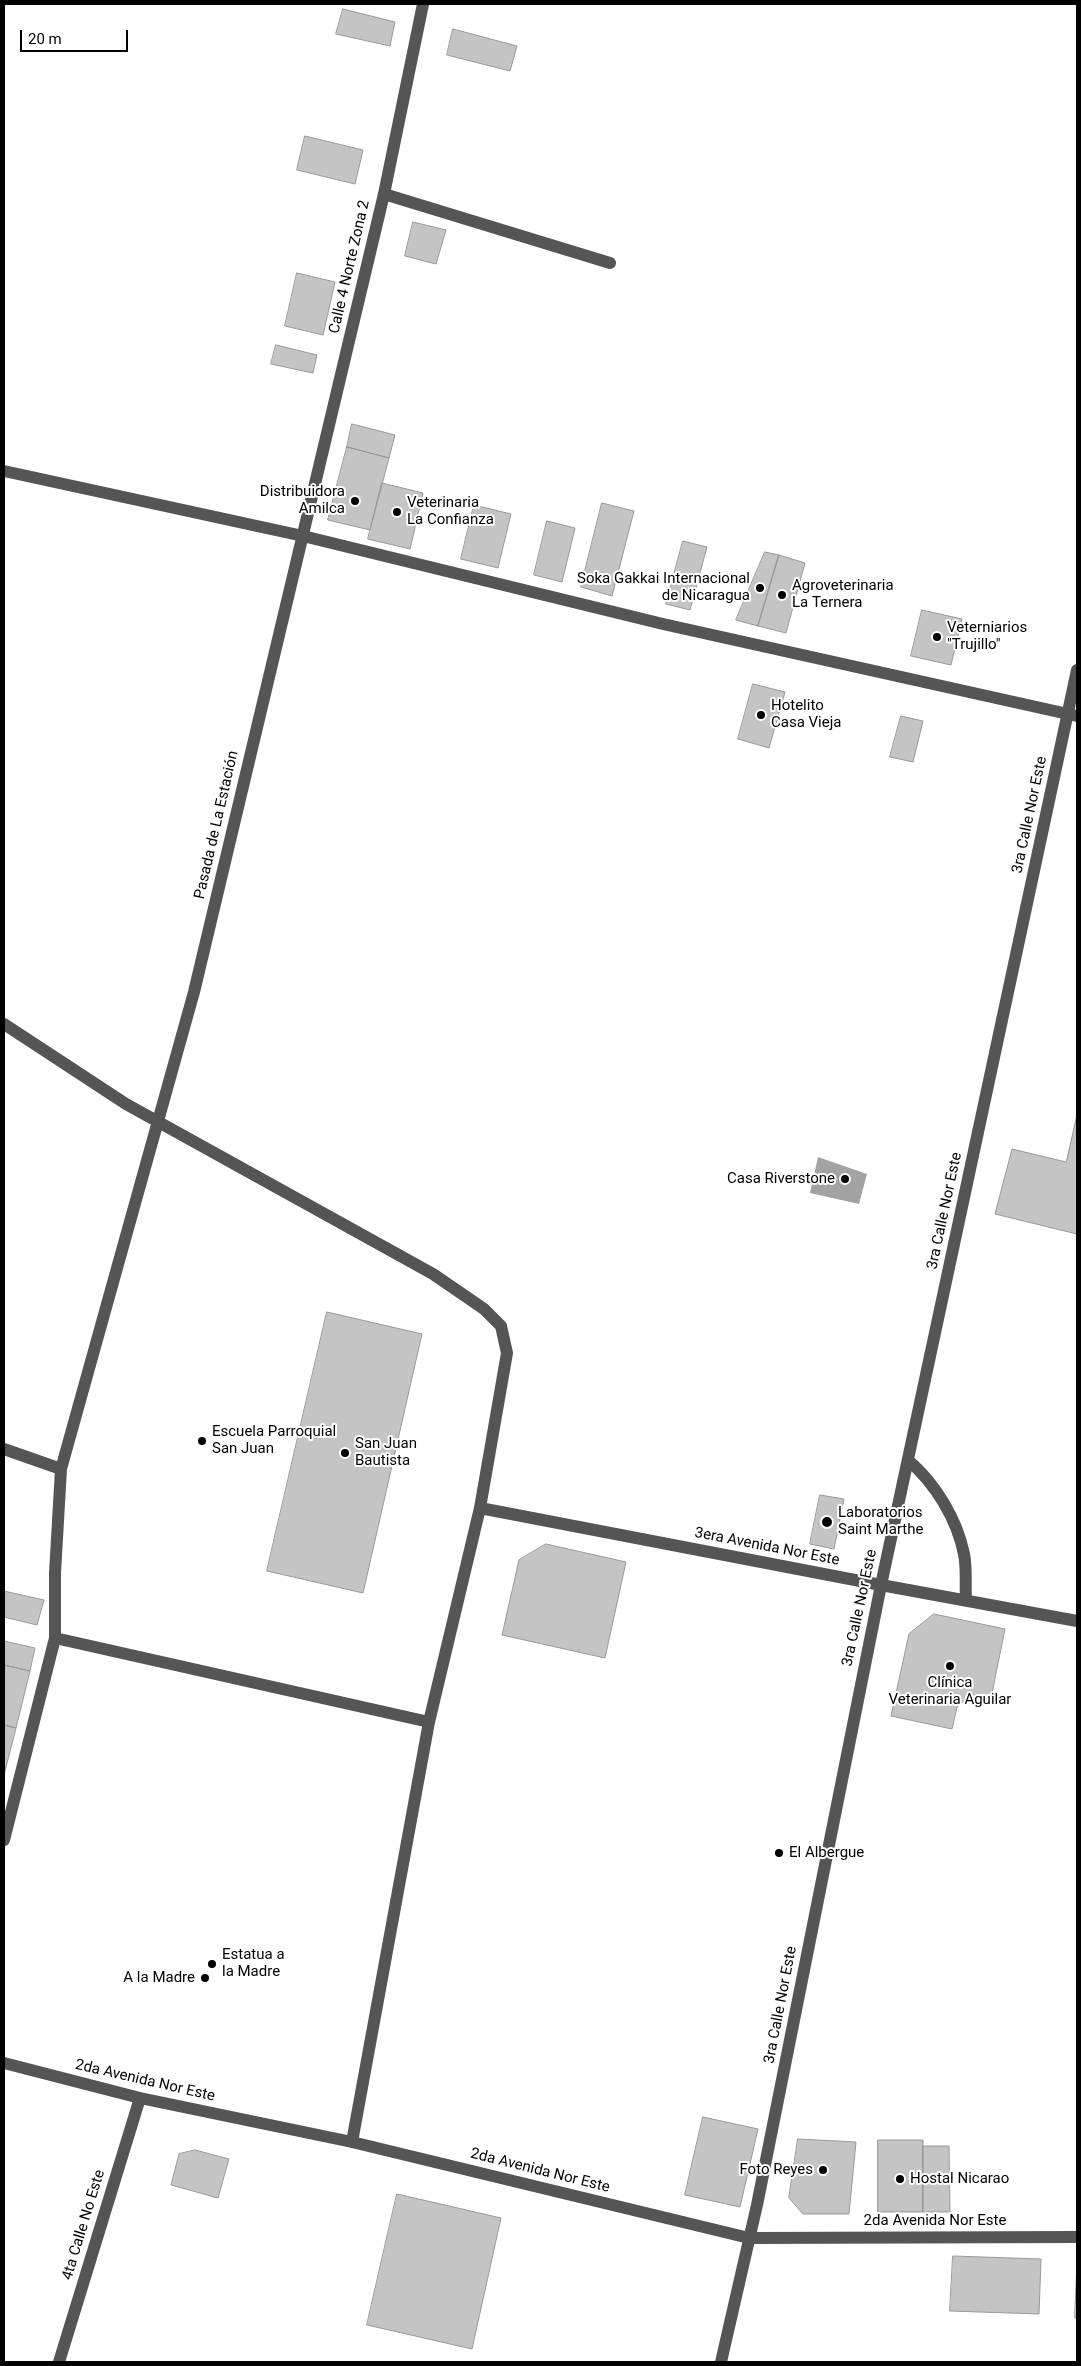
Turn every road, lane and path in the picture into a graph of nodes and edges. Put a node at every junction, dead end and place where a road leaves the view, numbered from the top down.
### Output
1 (423, 4) edge
2 (384, 194) junction
3 (610, 263) dead end
4 (4, 471) edge
5 (303, 536) junction
6 (1077, 670) edge
7 (1073, 715) edge
8 (4, 1024) edge
9 (157, 1121) junction
10 (4, 1449) edge
11 (908, 1460) junction
12 (60, 1469) junction
13 (480, 1508) junction
14 (881, 1586) junction
15 (966, 1600) junction
16 (1077, 1620) edge
17 (55, 1638) junction
18 (429, 1722) junction
19 (4, 1840) edge
20 (4, 2063) edge
21 (140, 2098) junction
22 (352, 2142) junction
23 (1077, 2237) edge
24 (749, 2238) junction
25 (59, 2362) edge
26 (721, 2362) edge

1 - 2 street, Calle 4 Norte Zona 2
2 - 3 street
2 - 5 street, Calle 4 Norte Zona 2
4 - 5 street
5 - 7 street
5 - 9 street, Pasada de La Estación
6 - 7 street
7 - 11 street, 3ra Calle Nor Este
8 - 9 street
9 - 12 street, Pasada de La Estación
9 - 13 street
10 - 12 street
11 - 14 street, 3ra Calle Nor Este
11 - 15 street
12 - 17 street, Pasada de La Estación
13 - 14 street, 3era Avenida Nor Este
13 - 18 street
14 - 15 street, 3era Avenida Nor Este
14 - 24 street, 3ra Calle Nor Este
15 - 16 street, 3era Avenida Nor Este
17 - 18 street
17 - 19 street, Pasada de La Estación
18 - 22 street
20 - 21 street, 2da Avenida Nor Este
21 - 22 street, 2da Avenida Nor Este
21 - 25 street, 4ta Calle No Este
22 - 24 street, 2da Avenida Nor Este
23 - 24 street, 2da Avenida Nor Este
24 - 26 street, 3ra Calle Nor Este

